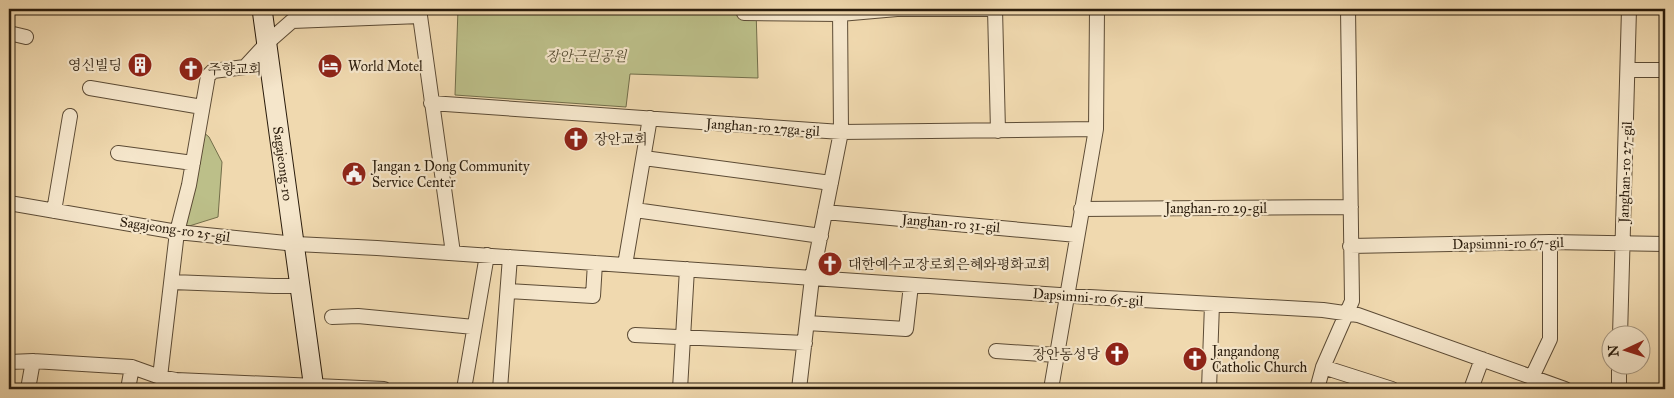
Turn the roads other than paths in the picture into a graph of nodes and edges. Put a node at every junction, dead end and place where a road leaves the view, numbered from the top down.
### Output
1 (262, 9) edge
2 (994, 9) edge
3 (1097, 9) edge
4 (1348, 9) edge
5 (1629, 9) edge
6 (840, 11) edge
7 (744, 13) dead end
8 (9, 33) edge
9 (26, 36) dead end
10 (268, 42) junction
11 (1628, 70) junction
12 (1665, 70) edge
13 (90, 88) dead end
14 (431, 103) junction
15 (202, 107) junction
16 (70, 116) dead end
17 (650, 118) junction
18 (1096, 129) junction
19 (998, 130) junction
20 (841, 132) junction
21 (118, 153) dead end
22 (644, 158) junction
23 (193, 163) junction
24 (831, 184) junction
25 (9, 203) edge
26 (1351, 207) junction
27 (1081, 209) junction
28 (635, 210) junction
29 (54, 211) junction
30 (826, 212) junction
31 (177, 232) junction
32 (1077, 235) junction
33 (821, 236) junction
34 (1550, 242) junction
35 (1622, 243) junction
36 (296, 244) junction
37 (1665, 244) edge
38 (1350, 246) junction
39 (453, 253) junction
40 (488, 256) junction
41 (510, 257) junction
42 (595, 263) junction
43 (626, 265) junction
44 (687, 269) junction
45 (812, 278) junction
46 (172, 282) junction
47 (911, 285) junction
48 (301, 286) junction
49 (508, 291) junction
50 (1066, 296) junction
51 (1212, 304) junction
52 (1347, 313) junction
53 (332, 317) dead end
54 (807, 324) junction
55 (1620, 326) edge
56 (474, 327) junction
57 (635, 335) dead end
58 (683, 337) junction
59 (805, 343) junction
60 (996, 351) dead end
61 (1056, 355) junction
62 (1482, 359) junction
63 (33, 361) junction
64 (9, 362) edge
65 (132, 367) junction
66 (1323, 367) junction
67 (1619, 376) edge
68 (160, 377) junction
69 (1532, 377) junction
70 (314, 387) edge
71 (28, 389) edge
72 (128, 389) edge
73 (384, 389) edge
74 (464, 389) edge
75 (500, 389) edge
76 (680, 389) edge
77 (799, 389) edge
78 (1051, 389) edge
79 (1208, 389) edge
80 (1317, 389) edge
81 (1392, 389) edge
82 (1471, 389) edge
83 (1566, 389) edge
84 (1619, 389) edge

1 - 10 main road, Sagajeong-ro
2 - 6 street
2 - 19 street
3 - 18 street
4 - 26 street
5 - 11 street, Janghan-ro 27-gil
6 - 7 street
6 - 20 street
8 - 9 street
10 - 14 street
10 - 15 street
10 - 36 main road, Sagajeong-ro
11 - 12 street
11 - 35 street, Janghan-ro 27-gil
13 - 15 street
14 - 17 street, Janghan-ro 27ga-gil
14 - 39 street
15 - 23 street
16 - 29 street
17 - 20 street, Janghan-ro 27ga-gil
17 - 22 street
18 - 19 street, Janghan-ro 27ga-gil
18 - 27 street
19 - 20 street, Janghan-ro 27ga-gil
20 - 24 street
21 - 23 street
22 - 24 street
22 - 28 street
23 - 31 street
24 - 30 street
25 - 29 street, Sagajeong-ro 25-gil
26 - 27 street, Janghan-ro 29-gil
26 - 38 street
27 - 32 street
28 - 33 street
28 - 43 street
29 - 31 street, Sagajeong-ro 25-gil
30 - 32 street, Janghan-ro 31-gil
30 - 33 street
31 - 36 street, Sagajeong-ro 25-gil
31 - 46 street
32 - 50 street
33 - 45 street
34 - 35 street, Dapsimni-ro 67-gil
34 - 38 street, Dapsimni-ro 67-gil
34 - 69 street
35 - 37 street, Dapsimni-ro 67-gil
35 - 55 street, Janghan-ro 27-gil
36 - 39 street, Dapsimni-ro 65-gil
36 - 48 main road, Sagajeong-ro
38 - 52 street
39 - 40 street, Dapsimni-ro 65-gil
40 - 41 street, Dapsimni-ro 65-gil
40 - 56 street
41 - 42 street, Dapsimni-ro 65-gil
41 - 49 street
42 - 43 street, Dapsimni-ro 65-gil
42 - 49 street
43 - 44 street, Dapsimni-ro 65-gil
44 - 45 street, Dapsimni-ro 65-gil
44 - 58 street
45 - 47 street, Dapsimni-ro 65-gil
45 - 54 street
46 - 48 street
46 - 68 street
47 - 50 street, Dapsimni-ro 65-gil
47 - 54 street
48 - 70 main road, Sagajeong-ro
49 - 75 street
50 - 51 street, Dapsimni-ro 65-gil
50 - 61 street
51 - 52 street, Dapsimni-ro 65-gil
51 - 79 street
52 - 62 street, Dapsimni-ro 65-gil
52 - 66 street
53 - 56 street
54 - 59 street
56 - 74 street
57 - 58 street
58 - 59 street
58 - 76 street
59 - 77 street
60 - 61 street
61 - 78 street
62 - 69 street, Dapsimni-ro 65-gil
62 - 82 street
63 - 64 street
63 - 65 street
63 - 71 street
65 - 68 street
65 - 72 street
66 - 80 street
66 - 81 street
67 - 84 street
68 - 70 street
69 - 83 street, Dapsimni-ro 65-gil
70 - 73 street

